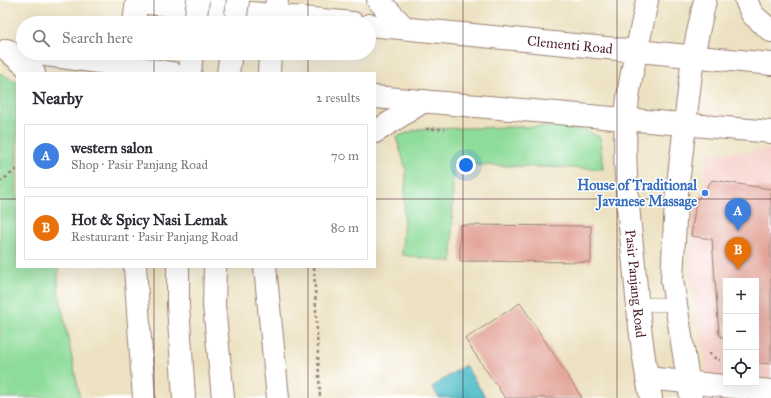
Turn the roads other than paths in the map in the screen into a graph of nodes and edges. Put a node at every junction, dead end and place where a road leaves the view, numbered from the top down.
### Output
1 (198, 0) edge
2 (238, 0) edge
3 (378, 0) edge
4 (647, 0) edge
5 (705, 0) edge
6 (746, 0) edge
7 (132, 6) edge
8 (274, 13) edge
9 (196, 16) edge
10 (236, 16) edge
11 (298, 16) edge
12 (376, 25) edge
13 (405, 28) junction
14 (771, 31) edge
15 (635, 50) junction
16 (693, 56) junction
17 (20, 60) edge
18 (94, 60) edge
19 (191, 60) edge
20 (230, 60) edge
21 (270, 60) edge
22 (130, 64) edge
23 (771, 64) edge
24 (33, 72) edge
25 (167, 72) edge
26 (190, 72) edge
27 (228, 72) edge
28 (269, 72) edge
29 (376, 97) edge
30 (424, 101) junction
31 (626, 120) junction
32 (686, 125) junction
33 (376, 131) edge
34 (771, 132) edge
35 (135, 268) edge
36 (178, 268) edge
37 (215, 268) edge
38 (266, 270) edge
39 (637, 304) junction
40 (676, 305) junction
41 (649, 388) edge
42 (690, 390) edge
43 (771, 391) edge
44 (144, 398) edge
45 (184, 398) edge
46 (223, 398) edge
47 (278, 398) edge

1 - 9 main road, bridge
2 - 10 main road, bridge
3 - 13 main road
4 - 15 main road, Pasir Panjang Road
5 - 16 main road
6 - 14 main road
7 - 8 main road
8 - 11 main road
12 - 13 main road, Clementi Road
13 - 15 main road, Clementi Road
15 - 16 main road, Clementi Road
15 - 31 main road, Pasir Panjang Road
16 - 23 main road, Clementi Road
16 - 32 main road
17 - 24 main road
18 - 22 main road
19 - 26 main road
20 - 27 main road
21 - 28 main road
22 - 25 main road
29 - 30 main road
30 - 31 main road
30 - 33 main road
31 - 32 main road
31 - 39 main road, Pasir Panjang Road
32 - 34 main road
32 - 40 main road
35 - 44 main road
36 - 45 main road
37 - 46 main road
38 - 47 main road
39 - 40 lane
39 - 41 main road, Pasir Panjang Road
40 - 42 main road
41 - 42 main road
42 - 43 main road

